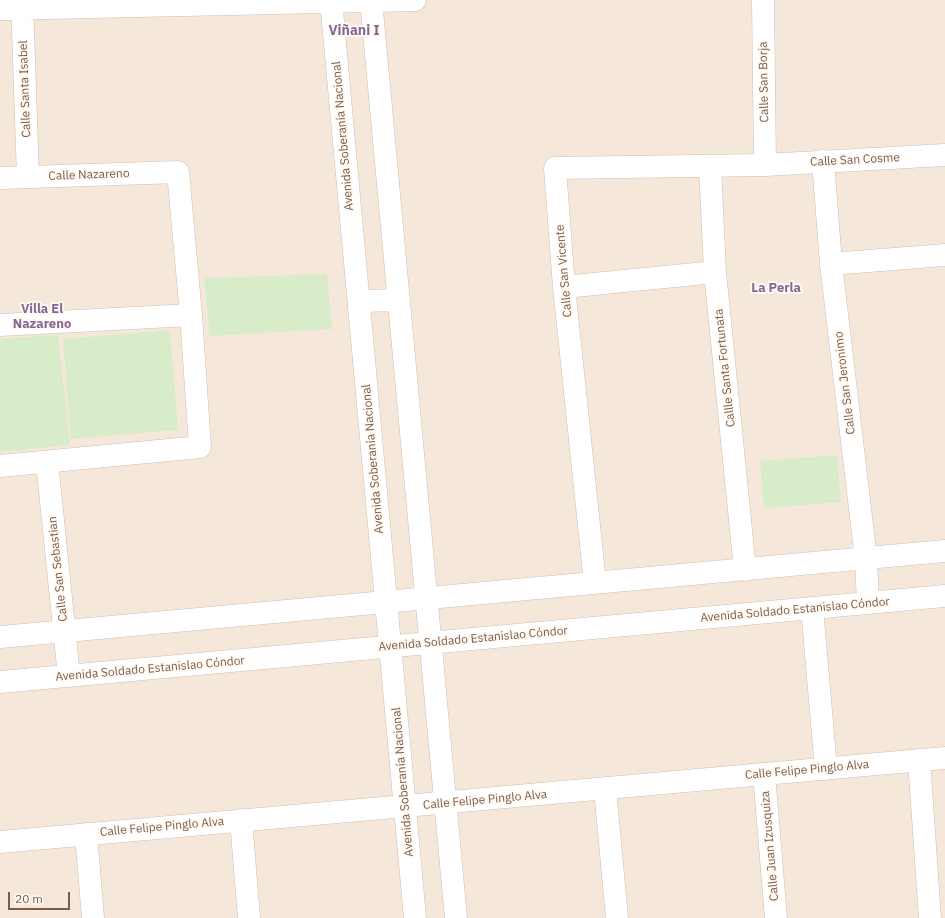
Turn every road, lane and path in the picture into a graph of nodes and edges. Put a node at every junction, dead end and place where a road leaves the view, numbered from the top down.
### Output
1 (371, 0) edge
2 (415, 0) edge
3 (763, 0) edge
4 (331, 1) edge
5 (22, 4) edge
6 (0, 9) edge
7 (945, 155) edge
8 (823, 162) junction
9 (766, 165) junction
10 (710, 166) junction
11 (28, 177) junction
12 (0, 178) edge
13 (945, 255) edge
14 (831, 264) junction
15 (715, 272) junction
16 (564, 287) junction
17 (399, 300) junction
18 (358, 301) junction
19 (191, 315) junction
20 (0, 325) edge
21 (47, 462) junction
22 (0, 466) edge
23 (945, 551) edge
24 (866, 559) junction
25 (745, 570) junction
26 (595, 583) junction
27 (945, 596) edge
28 (426, 599) junction
29 (386, 602) junction
30 (868, 603) junction
31 (812, 608) junction
32 (64, 631) junction
33 (0, 637) edge
34 (430, 643) junction
35 (390, 647) junction
36 (69, 676) junction
37 (0, 682) edge
38 (945, 758) edge
39 (919, 760) junction
40 (826, 768) junction
41 (764, 774) junction
42 (606, 789) junction
43 (445, 803) junction
44 (405, 807) junction
45 (241, 820) junction
46 (86, 834) junction
47 (0, 842) edge
48 (93, 918) edge
49 (249, 918) edge
50 (415, 918) edge
51 (456, 918) edge
52 (617, 918) edge
53 (776, 918) edge
54 (930, 918) edge

1 - 2 street
1 - 4 street
1 - 17 street
3 - 9 street, Calle San Borja
4 - 5 street
4 - 18 street, Avenida Soberanía Nacional
5 - 6 street
5 - 11 street, Calle Santa Isabel
7 - 8 street, Calle San Cosme
8 - 9 street, Calle San Cosme
8 - 14 street, Calle San Jeronimo
9 - 10 street, Calle San Vicente
10 - 15 street, Callle Santa Fortunata
10 - 16 street, Calle San Vicente
11 - 12 street, Calle Nazareno
11 - 19 street, Calle Nazareno
13 - 14 street
14 - 24 street, Calle San Jeronimo
15 - 16 street
15 - 25 street, Callle Santa Fortunata
16 - 26 street, Calle San Vicente
17 - 18 street
17 - 28 street
18 - 29 street, Avenida Soberanía Nacional
19 - 20 street
19 - 21 street
21 - 22 street
21 - 32 street, Calle San Sebastian
23 - 24 street
24 - 25 street
24 - 30 street, Calle San Jeronimo
25 - 26 street
26 - 28 street
27 - 30 street, Avenida Soldado Estanislao Cóndor
28 - 29 street
28 - 34 street
29 - 32 street
29 - 35 street, Avenida Soberanía Nacional
30 - 31 street, Avenida Soldado Estanislao Cóndor
31 - 34 street, Avenida Soldado Estanislao Cóndor
31 - 40 street
32 - 33 street
32 - 36 street, Calle San Sebastian
34 - 35 street, Avenida Soldado Estanislao Cóndor
34 - 43 street
35 - 36 street, Avenida Soldado Estanislao Cóndor
35 - 44 street, Avenida Soberanía Nacional
36 - 37 street, Avenida Soldado Estanislao Cóndor
38 - 39 street, Calle Felipe Pinglo Alva
39 - 40 street, Calle Felipe Pinglo Alva
39 - 54 street
40 - 41 street, Calle Felipe Pinglo Alva
41 - 42 street, Calle Felipe Pinglo Alva
41 - 53 street, Calle Juan Izusquiza
42 - 43 street, Calle Felipe Pinglo Alva
42 - 52 street
43 - 44 street, Calle Felipe Pinglo Alva
43 - 51 street
44 - 45 street, Calle Felipe Pinglo Alva
44 - 50 street, Avenida Soberanía Nacional
45 - 46 street, Calle Felipe Pinglo Alva
45 - 49 street
46 - 47 street, Calle Felipe Pinglo Alva
46 - 48 street

